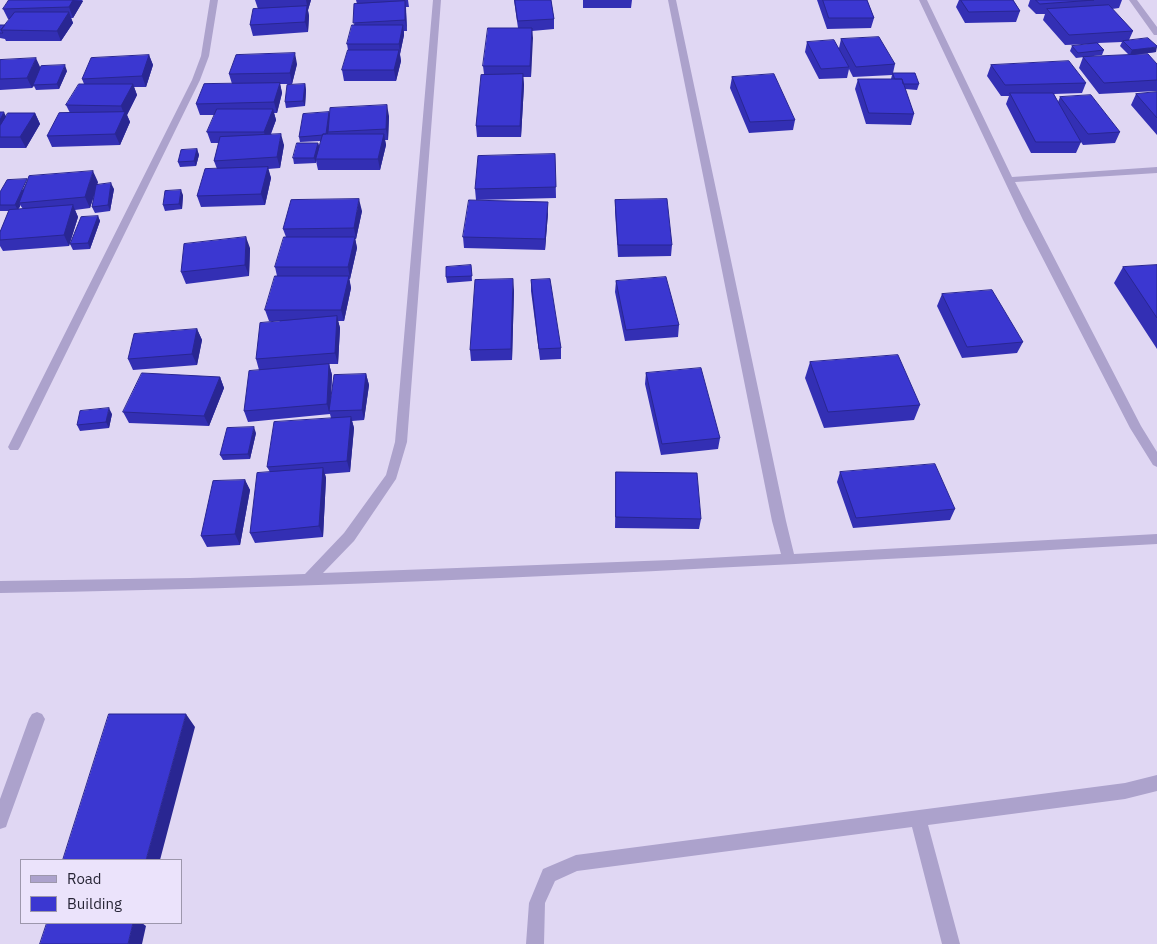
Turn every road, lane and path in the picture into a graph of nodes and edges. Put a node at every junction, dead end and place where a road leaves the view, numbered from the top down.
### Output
1 (214, 0) edge
2 (437, 0) edge
3 (672, 0) edge
4 (923, 0) edge
5 (1133, 0) edge
6 (1157, 33) edge
7 (1157, 170) edge
8 (1008, 180) junction
9 (14, 447) dead end
10 (1157, 462) edge
11 (1157, 539) edge
12 (789, 559) junction
13 (309, 579) junction
14 (0, 587) edge
15 (37, 720) dead end
16 (1157, 783) edge
17 (918, 819) junction
18 (0, 821) edge
19 (535, 944) edge
20 (951, 944) edge

1 - 9 street
2 - 13 street
3 - 12 street
4 - 8 street
5 - 6 street
7 - 8 street
8 - 10 street
11 - 12 street
12 - 13 street
13 - 14 street
15 - 18 street
16 - 17 street
17 - 19 street
17 - 20 street

